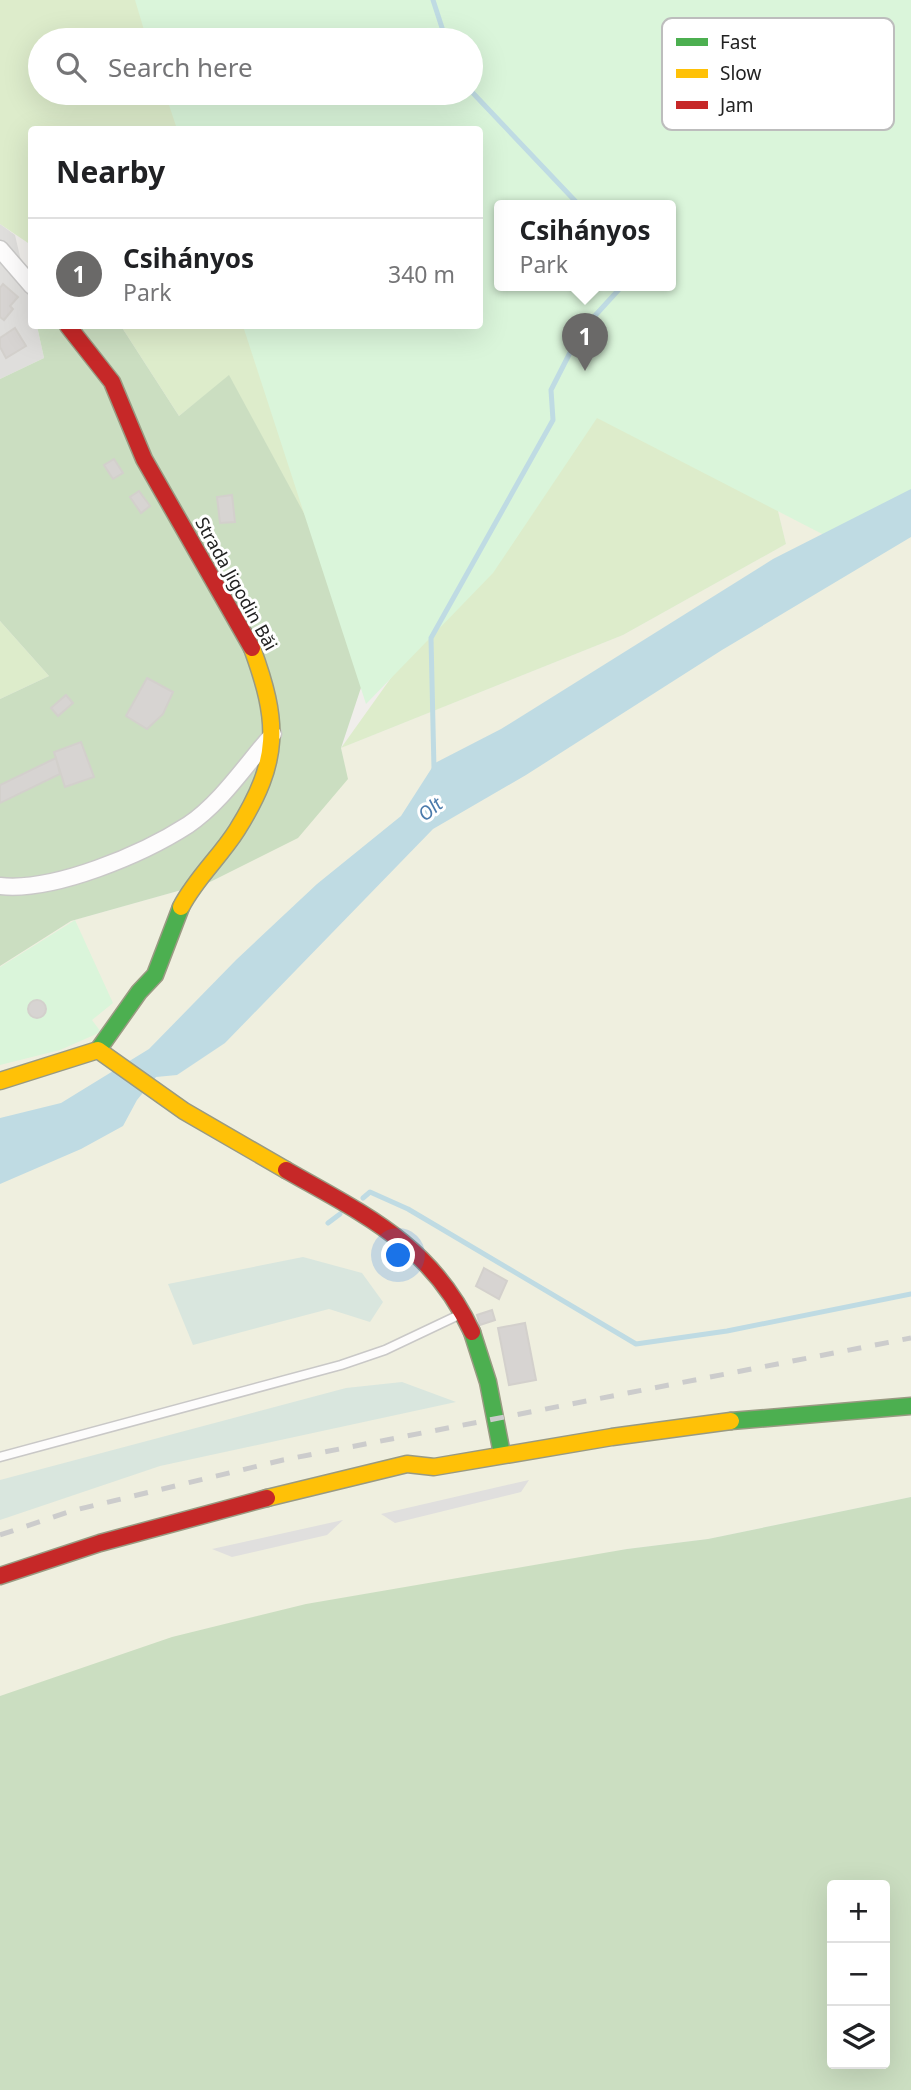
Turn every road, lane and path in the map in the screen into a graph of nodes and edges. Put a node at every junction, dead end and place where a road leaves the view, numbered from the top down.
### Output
1 (0, 248) edge
2 (28, 281) edge
3 (70, 329) edge
4 (274, 732) junction
5 (0, 886) edge
6 (99, 1050) junction
7 (0, 1080) edge
8 (462, 1314) junction
9 (911, 1406) edge
10 (502, 1454) junction
11 (0, 1457) edge
12 (434, 1467) junction
13 (408, 1481) dead end
14 (264, 1516) dead end
15 (160, 1544) dead end
16 (96, 1562) dead end
17 (0, 1576) edge
18 (0, 1593) edge

1 - 2 street
3 - 4 main road, Strada Jigodin Băi
4 - 5 street
4 - 6 main road, Strada Jigodin Băi
6 - 7 main road
6 - 8 main road
8 - 10 main road
8 - 11 lane
9 - 10 main road
10 - 12 main road
12 - 13 main road
12 - 17 main road
14 - 15 main road
16 - 18 main road

